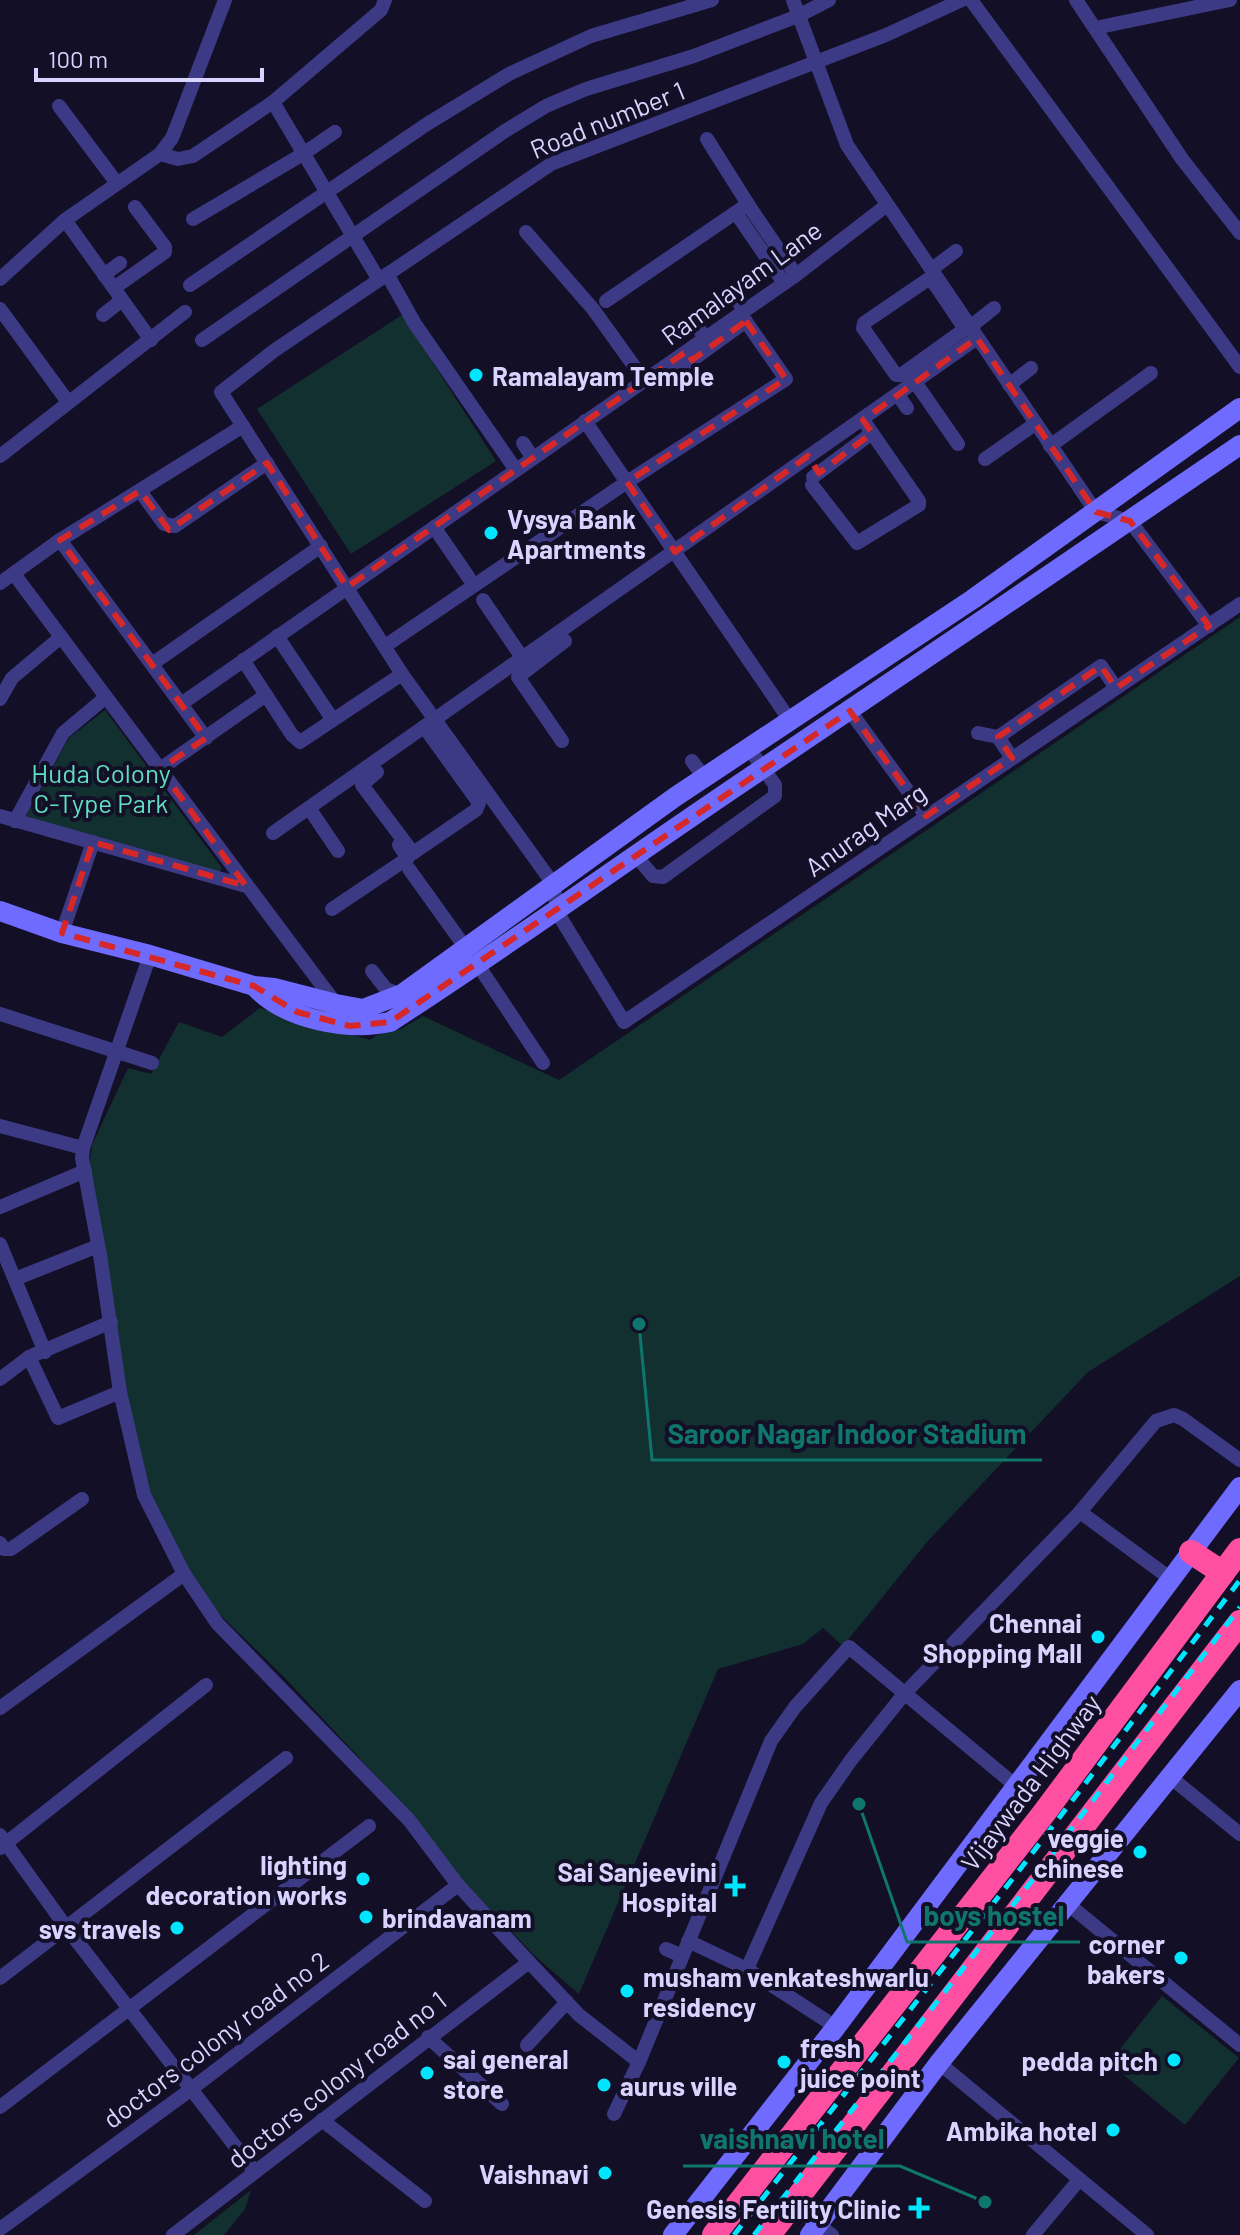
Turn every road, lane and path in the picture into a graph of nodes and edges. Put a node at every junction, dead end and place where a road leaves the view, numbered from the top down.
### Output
1 (225, 0) edge
2 (385, 0) edge
3 (712, 0) edge
4 (793, 0) edge
5 (829, 0) edge
6 (962, 0) edge
7 (971, 0) edge
8 (1076, 0) edge
9 (1230, 0) edge
10 (798, 16) junction
11 (1095, 28) junction
12 (816, 62) junction
13 (273, 102) junction
14 (59, 106) dead end
15 (335, 132) dead end
16 (707, 139) dead end
17 (160, 154) junction
18 (303, 154) junction
19 (116, 182) junction
20 (327, 193) junction
21 (887, 205) junction
22 (135, 207) dead end
23 (742, 209) junction
24 (1234, 213) edge
25 (193, 219) dead end
26 (65, 220) junction
27 (526, 232) dead end
28 (1240, 233) edge
29 (353, 237) junction
30 (956, 251) dead end
31 (932, 269) junction
32 (104, 275) junction
33 (383, 277) junction
34 (0, 279) edge
35 (127, 279) junction
36 (790, 279) junction
37 (190, 285) dead end
38 (732, 293) dead end
39 (118, 294) junction
40 (606, 301) dead end
41 (994, 308) dead end
42 (0, 309) edge
43 (185, 312) dead end
44 (103, 315) dead end
45 (743, 315) junction
46 (693, 320) dead end
47 (974, 332) junction
48 (709, 339) junction
49 (151, 340) junction
50 (202, 340) dead end
51 (946, 352) junction
52 (690, 355) junction
53 (1240, 367) edge
54 (1031, 368) dead end
55 (674, 373) dead end
56 (1151, 373) dead end
57 (644, 380) junction
58 (915, 382) junction
59 (1009, 385) junction
60 (898, 395) junction
61 (68, 402) junction
62 (907, 408) dead end
63 (1240, 408) edge
64 (863, 420) junction
65 (585, 421) junction
66 (1035, 424) junction
67 (243, 426) junction
68 (872, 433) junction
69 (523, 443) dead end
70 (958, 444) dead end
71 (1240, 445) edge
72 (1050, 446) junction
73 (0, 456) edge
74 (808, 456) junction
75 (533, 458) junction
76 (985, 459) dead end
77 (267, 463) junction
78 (516, 470) junction
79 (815, 478) junction
80 (627, 482) junction
81 (140, 491) junction
82 (1096, 512) junction
83 (1130, 521) junction
84 (434, 527) junction
85 (60, 540) junction
86 (321, 546) junction
87 (675, 552) junction
88 (14, 574) junction
89 (469, 578) dead end
90 (0, 583) edge
91 (347, 587) junction
92 (483, 600) dead end
93 (1240, 604) edge
94 (1209, 626) junction
95 (919, 634) junction
96 (277, 636) junction
97 (61, 637) junction
98 (558, 642) junction
99 (385, 646) junction
100 (933, 656) junction
101 (523, 659) junction
102 (243, 660) junction
103 (152, 664) junction
104 (402, 674) junction
105 (1116, 688) junction
106 (266, 695) junction
107 (106, 697) junction
108 (0, 699) edge
109 (181, 704) junction
110 (850, 711) junction
111 (789, 719) junction
112 (333, 720) junction
113 (430, 728) junction
114 (978, 733) dead end
115 (998, 737) junction
116 (206, 738) junction
117 (562, 741) dead end
118 (748, 747) junction
119 (1012, 758) junction
120 (763, 768) junction
121 (160, 769) junction
122 (353, 778) junction
123 (309, 808) junction
124 (926, 816) junction
125 (7, 819) edge
126 (273, 833) dead end
127 (93, 842) junction
128 (338, 851) dead end
129 (637, 857) junction
130 (409, 869) dead end
131 (554, 885) junction
132 (246, 886) junction
133 (332, 909) dead end
134 (0, 911) edge
135 (557, 912) junction
136 (62, 933) junction
137 (465, 947) junction
138 (150, 955) junction
139 (478, 965) junction
140 (372, 971) dead end
141 (254, 986) junction
142 (407, 1001) junction
143 (336, 1004) junction
144 (0, 1014) edge
145 (115, 1052) junction
146 (152, 1063) dead end
147 (543, 1063) dead end
148 (0, 1126) edge
149 (83, 1148) junction
150 (85, 1171) junction
151 (0, 1207) edge
152 (0, 1244) edge
153 (98, 1246) junction
154 (15, 1279) junction
155 (111, 1322) junction
156 (45, 1352) junction
157 (29, 1357) junction
158 (0, 1379) edge
159 (120, 1392) junction
160 (1240, 1460) edge
161 (1240, 1487) edge
162 (82, 1499) dead end
163 (1080, 1512) junction
164 (0, 1543) edge
165 (1240, 1550) edge
166 (1191, 1552) junction
167 (1223, 1573) junction
168 (184, 1574) junction
169 (1171, 1579) junction
170 (1240, 1622) edge
171 (206, 1685) dead end
172 (1240, 1690) edge
173 (905, 1693) junction
174 (0, 1708) edge
175 (286, 1758) dead end
176 (1169, 1776) junction
177 (1016, 1786) junction
178 (369, 1826) dead end
179 (1240, 1834) edge
180 (2, 1842) edge
181 (697, 1875) dead end
182 (713, 1881) junction
183 (458, 1885) junction
184 (1068, 1904) junction
185 (66, 1927) junction
186 (668, 1945) dead end
187 (685, 1948) junction
188 (529, 1962) junction
189 (747, 1969) junction
190 (0, 1978) edge
191 (567, 2002) junction
192 (129, 2009) junction
193 (836, 2027) junction
194 (428, 2037) junction
195 (527, 2045) dead end
196 (1240, 2045) edge
197 (639, 2062) junction
198 (939, 2063) junction
199 (839, 2074) junction
200 (190, 2090) junction
201 (872, 2101) junction
202 (502, 2104) dead end
203 (0, 2107) edge
204 (614, 2114) dead end
205 (322, 2120) junction
206 (255, 2172) junction
207 (1079, 2180) junction
208 (425, 2201) dead end
209 (792, 2205) junction
210 (0, 2229) edge
211 (821, 2231) edge
212 (173, 2235) edge
213 (673, 2235) edge
214 (714, 2235) edge
215 (769, 2235) edge
216 (1033, 2235) edge
217 (1147, 2235) edge

1 - 17 street
2 - 13 street
3 - 20 street
4 - 10 street
5 - 10 street
6 - 12 street, Road number 1
7 - 53 street
8 - 11 street
9 - 11 street
10 - 12 street
10 - 29 street
11 - 24 street
12 - 21 street
12 - 33 street, Road number 1
13 - 17 street
13 - 18 street
14 - 19 street
15 - 18 street
16 - 23 street
17 - 19 street
18 - 20 street
18 - 25 street
19 - 26 street
20 - 29 street
20 - 37 street
21 - 31 street
21 - 36 street, Ramalayam Lane
22 - 35 street
23 - 36 street
23 - 40 street
24 - 28 street
26 - 32 street
26 - 34 street
27 - 57 street
29 - 33 street
29 - 50 street
30 - 31 street
31 - 47 street
32 - 35 street
32 - 39 street
33 - 67 street, Road number 1
33 - 78 street
35 - 39 street
36 - 45 street, Ramalayam Lane
38 - 45 street
39 - 44 street
39 - 49 street
41 - 47 street
42 - 61 street
43 - 49 street
45 - 48 street, Ramalayam Lane
45 - 80 street
46 - 48 street
47 - 51 street
47 - 59 street
48 - 52 street, Ramalayam Lane
49 - 61 street
51 - 51 street
51 - 58 street
52 - 55 street
52 - 57 street, Ramalayam Lane
54 - 59 street
56 - 72 street
57 - 65 street, Ramalayam Lane
58 - 60 street
58 - 70 street
59 - 66 street
60 - 62 street
60 - 64 street
61 - 73 street
63 - 82 street
64 - 68 street
64 - 74 street
65 - 75 street, Ramalayam Lane
65 - 80 street
66 - 72 street
66 - 76 street
67 - 77 street
67 - 81 street
68 - 79 street
68 - 79 street
69 - 75 street
71 - 83 street
72 - 82 street
74 - 79 street
74 - 87 street
75 - 78 street, Ramalayam Lane
77 - 81 street
77 - 86 street
78 - 84 street, Ramalayam Lane
80 - 87 street
80 - 99 street
81 - 85 street
82 - 83 street
82 - 95 street
83 - 94 street
83 - 100 street
84 - 89 street
84 - 91 street, Ramalayam Lane
85 - 88 street
85 - 103 street
86 - 91 street
86 - 103 street
87 - 98 street
87 - 111 street
88 - 90 street
88 - 97 street
91 - 96 street, Ramalayam Lane
91 - 99 street
92 - 101 street
93 - 94 street, Anurag Marg
94 - 105 street, Anurag Marg
95 - 100 street
95 - 111 street
96 - 102 street, Ramalayam Lane
96 - 112 street
97 - 107 street
97 - 108 street
98 - 101 street
98 - 117 street
99 - 104 street
100 - 110 street
101 - 113 street
102 - 106 street
102 - 109 street, Ramalayam Lane
103 - 109 street
104 - 112 street
104 - 113 street
105 - 115 street
105 - 119 street, Anurag Marg
106 - 112 street
106 - 116 street
107 - 121 street
107 - 125 street
109 - 116 street
110 - 120 street
110 - 124 street
111 - 118 street
113 - 113 street
113 - 122 street
113 - 131 street
114 - 115 street
115 - 119 street
116 - 121 street
118 - 120 street
118 - 131 street
119 - 124 street, Anurag Marg
120 - 129 street
120 - 129 street
121 - 132 street
122 - 123 street
122 - 133 street
123 - 126 street
123 - 128 street
124 - 135 street, Anurag Marg
125 - 127 street
127 - 132 street
127 - 136 street
129 - 135 street
130 - 137 street
131 - 135 street
131 - 137 street
132 - 143 street
134 - 136 street
135 - 139 street
136 - 138 street
137 - 142 street
138 - 141 street
138 - 145 street
139 - 142 street
139 - 147 street
140 - 142 street
141 - 142 street
141 - 143 street
142 - 143 street
144 - 145 street
145 - 146 street
145 - 149 street
148 - 149 street
149 - 150 street
150 - 151 street
150 - 153 street
152 - 154 street
153 - 154 street
153 - 155 street
154 - 156 street
155 - 156 street
155 - 159 street
156 - 157 street
157 - 158 street
157 - 159 street
159 - 168 street
160 - 163 street
161 - 166 street
162 - 164 street
163 - 169 street
163 - 173 street
165 - 167 highway, Vijaywada Highway
166 - 167 highway
166 - 169 street
167 - 199 highway, Vijaywada Highway
168 - 174 street
168 - 183 street
169 - 177 street
170 - 201 highway
171 - 180 street
172 - 176 street
173 - 177 street
173 - 182 street
173 - 189 street
175 - 185 street
176 - 179 street
176 - 184 street
177 - 193 street
178 - 192 street
180 - 185 street
181 - 182 street
182 - 187 street
183 - 188 street
183 - 200 street, doctors colony road no 2
184 - 196 street
184 - 198 street
185 - 190 street
185 - 192 street
186 - 187 street
187 - 189 street
187 - 197 street
188 - 191 street
188 - 194 street, doctors colony road no 1
189 - 193 street
191 - 195 street
191 - 197 street
192 - 200 street
192 - 203 street
193 - 213 street
194 - 202 street
194 - 205 street, doctors colony road no 1
197 - 204 street
198 - 207 street
198 - 211 street
199 - 201 highway
199 - 214 highway, Vijaywada Highway
200 - 206 street
200 - 210 street, doctors colony road no 2
201 - 209 highway
205 - 206 street, doctors colony road no 1
205 - 208 street
206 - 212 street, doctors colony road no 1
207 - 216 street
207 - 217 street
209 - 211 street
209 - 215 highway

